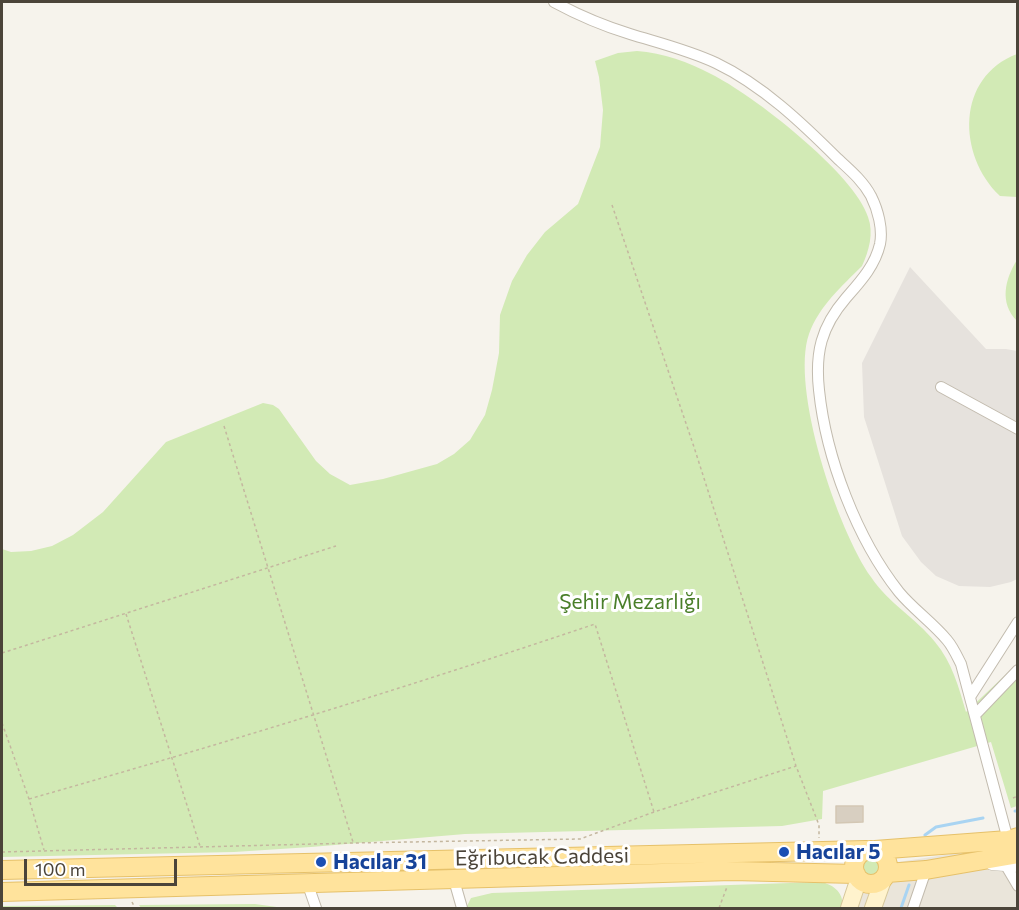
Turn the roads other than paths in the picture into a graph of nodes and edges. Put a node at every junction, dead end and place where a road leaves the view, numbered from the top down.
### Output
1 (554, 2) edge
2 (941, 387) dead end
3 (1017, 429) edge
4 (1017, 622) edge
5 (1017, 670) edge
6 (970, 697) junction
7 (975, 715) junction
8 (871, 850) junction
9 (1013, 852) edge
10 (2, 870) edge
11 (926, 870) junction
12 (886, 875) junction
13 (857, 876) junction
14 (454, 880) junction
15 (308, 885) junction
16 (1017, 886) edge
17 (2, 892) edge
18 (316, 909) edge
19 (462, 909) edge
20 (849, 909) edge
21 (873, 909) edge
22 (913, 909) edge

1 - 6 street
2 - 3 street
4 - 6 street
5 - 7 street
6 - 7 street
7 - 9 street
8 - 9 main road, Eğribucak Caddesi
8 - 10 main road, Eğribucak Caddesi
8 - 12 main road
8 - 13 main road
9 - 11 main road
9 - 16 street
11 - 12 main road
11 - 22 street
12 - 13 main road
12 - 21 main road
13 - 14 main road, Eğribucak Caddesi
13 - 20 main road
14 - 15 main road, Eğribucak Caddesi
14 - 19 street
15 - 17 main road, Eğribucak Caddesi
15 - 18 street

